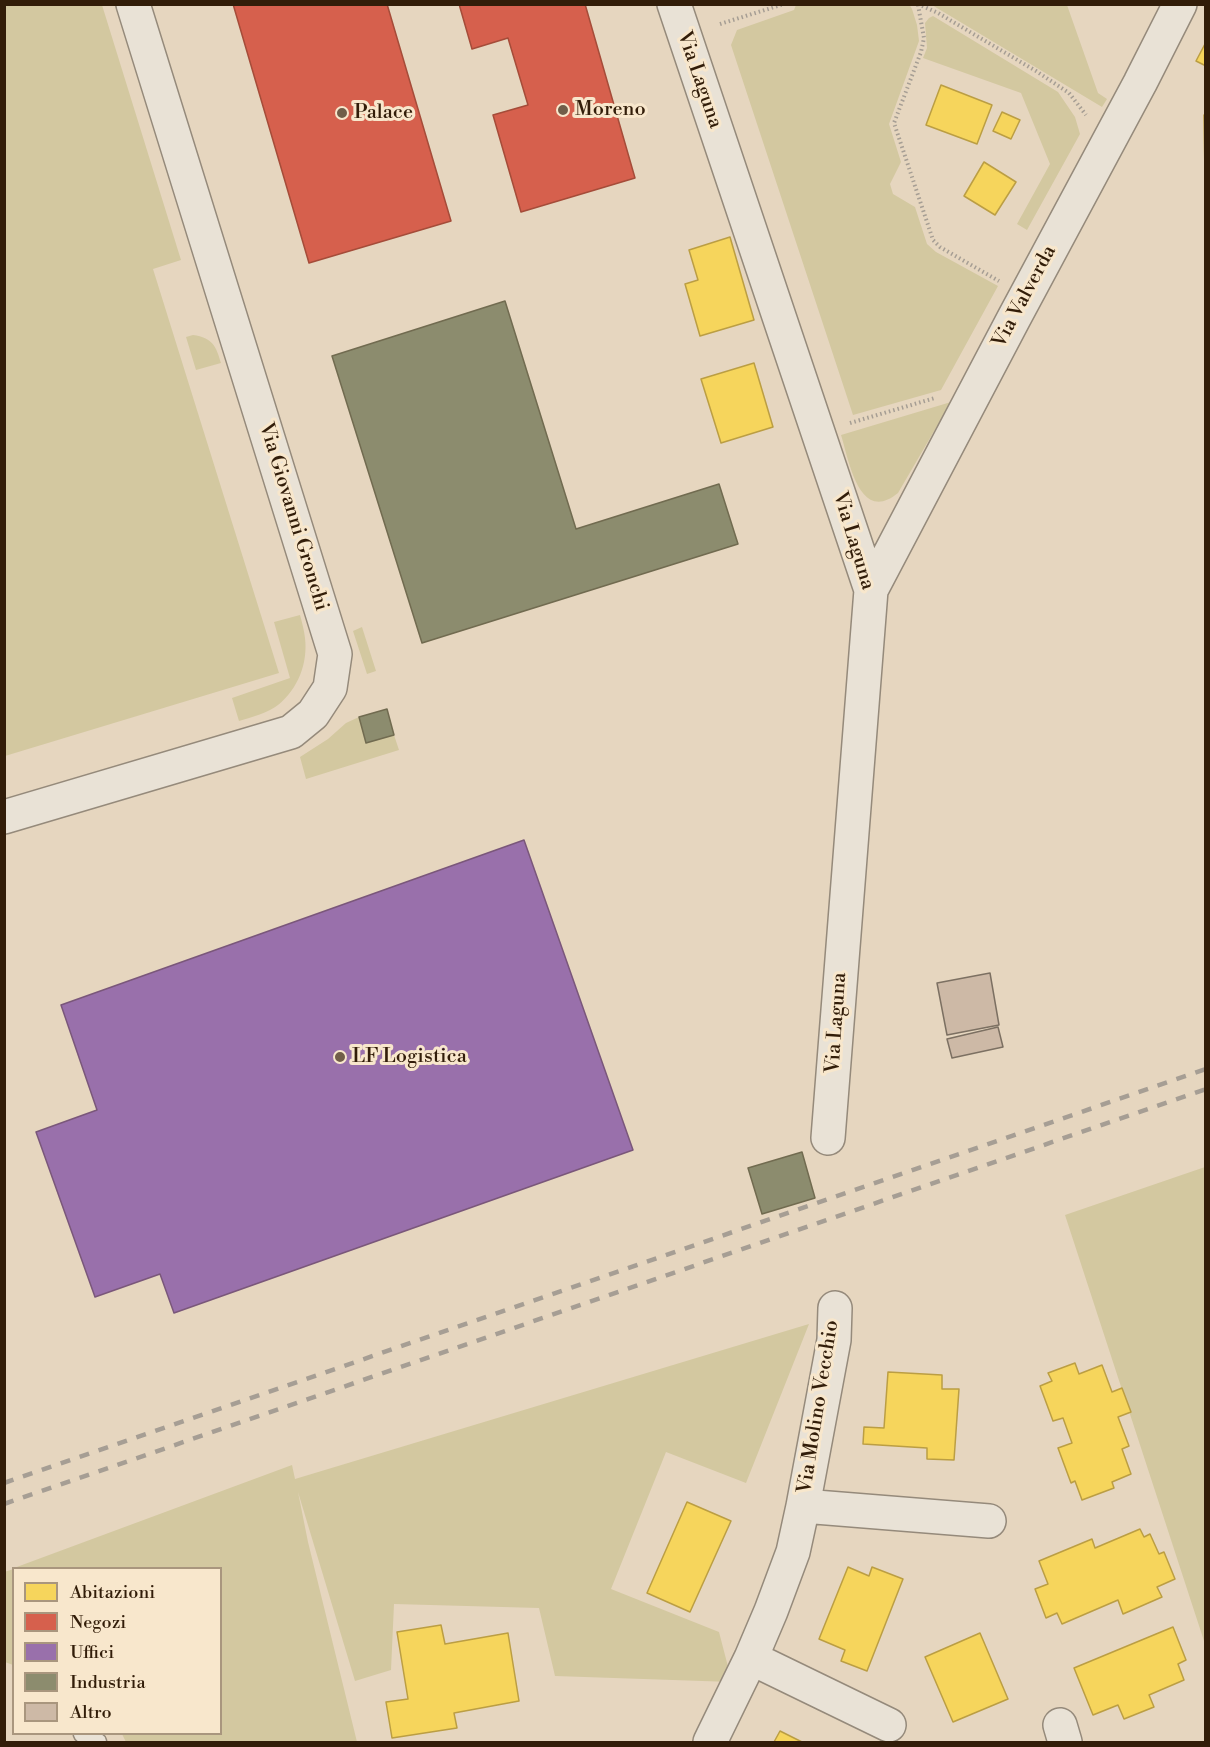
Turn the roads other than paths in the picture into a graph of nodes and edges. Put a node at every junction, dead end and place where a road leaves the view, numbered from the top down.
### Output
1 (133, 4) edge
2 (674, 4) edge
3 (1180, 4) edge
4 (871, 591) junction
5 (4, 818) edge
6 (828, 1138) dead end
7 (835, 1308) dead end
8 (803, 1506) junction
9 (989, 1521) dead end
10 (751, 1658) junction
11 (889, 1725) dead end
12 (710, 1743) edge

1 - 5 street, Via Giovanni Gronchi
2 - 4 street, Via Laguna
3 - 4 street, Via Valverda
4 - 6 street, Via Laguna
7 - 8 street, Via Molino Vecchio
8 - 9 street, Via Molino Vecchio
8 - 10 street, Via Molino Vecchio
10 - 11 street
10 - 12 street, Via Molino Vecchio

